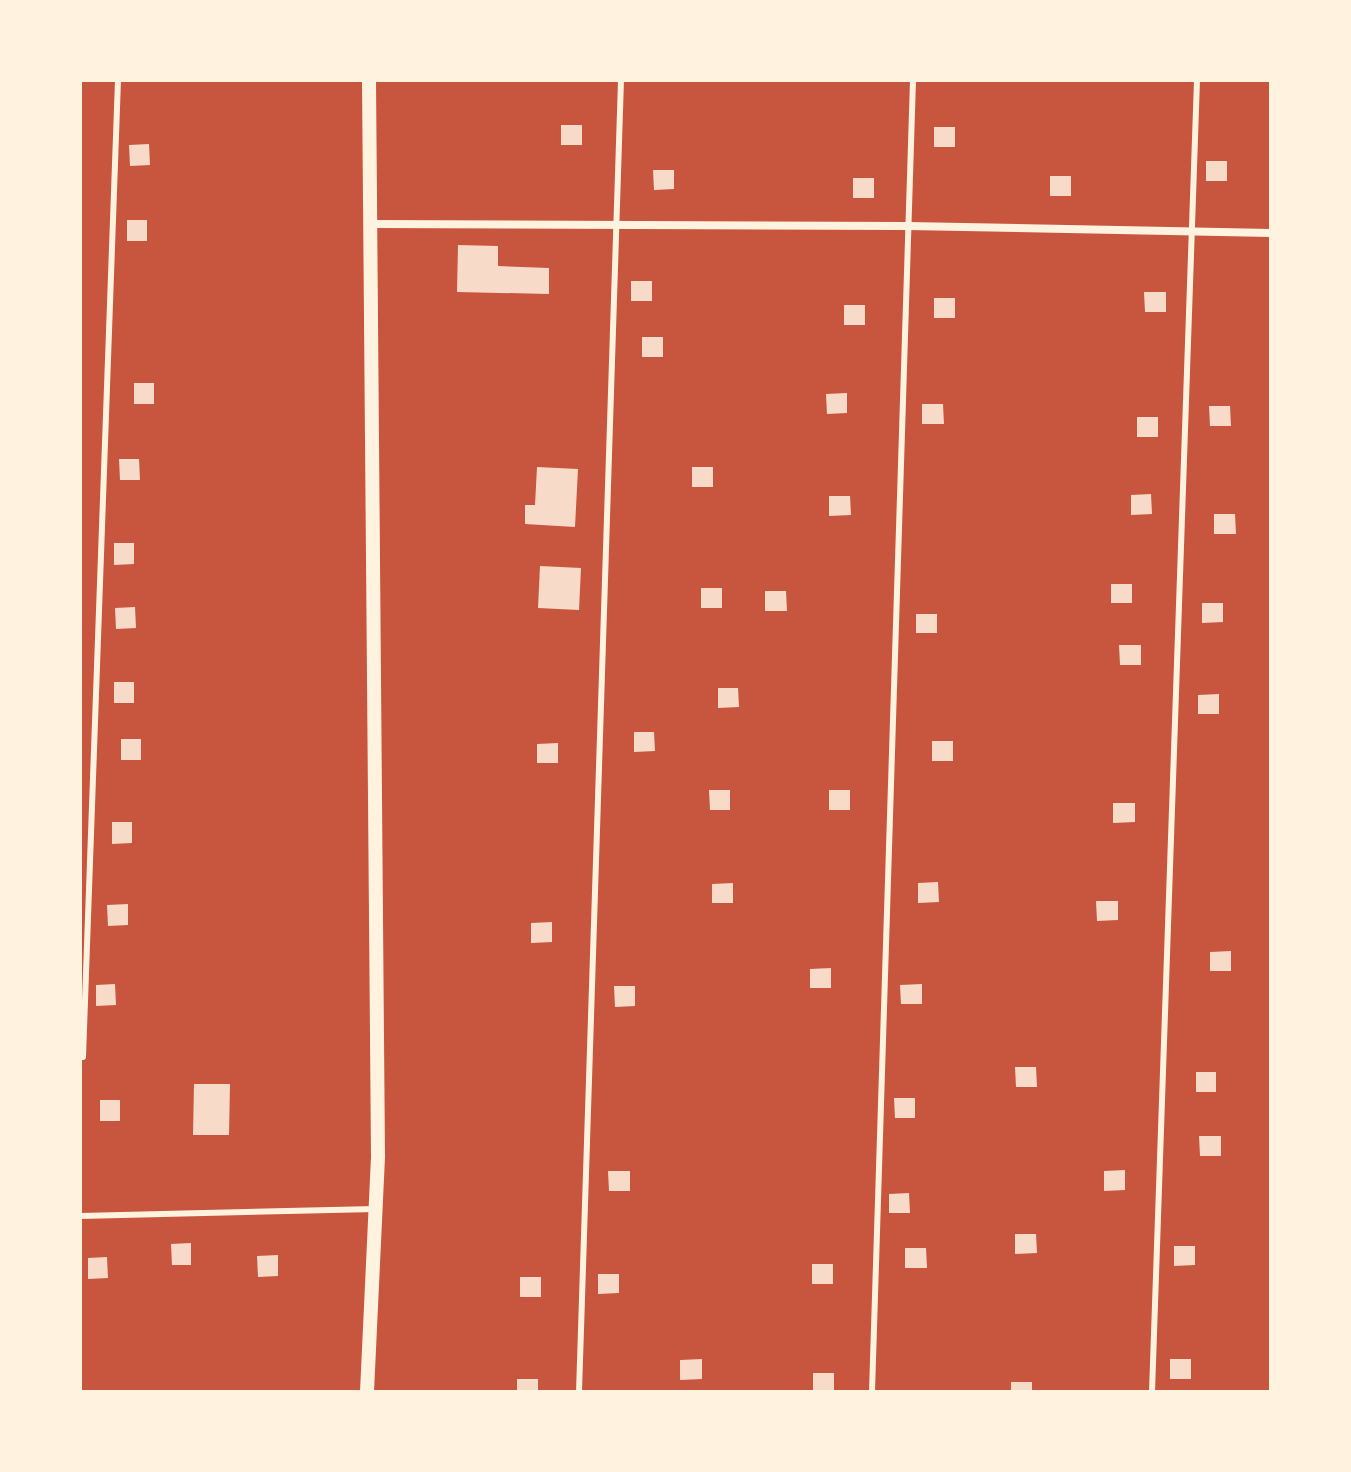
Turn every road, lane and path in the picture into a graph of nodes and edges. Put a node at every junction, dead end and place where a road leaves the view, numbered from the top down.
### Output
1 (118, 80) edge
2 (369, 80) edge
3 (621, 80) edge
4 (913, 80) edge
5 (1197, 80) edge
6 (370, 224) junction
7 (616, 225) junction
8 (908, 226) junction
9 (1192, 231) junction
10 (1271, 233) edge
11 (80, 1057) edge
12 (375, 1209) junction
13 (80, 1216) edge
14 (367, 1392) edge
15 (579, 1392) edge
16 (872, 1392) edge
17 (1152, 1392) edge

1 - 11 lane
2 - 6 street
3 - 7 lane
4 - 8 lane
5 - 9 lane
6 - 7 street
6 - 12 street
7 - 8 street
7 - 15 lane
8 - 9 street
8 - 16 lane
9 - 10 street
9 - 17 lane
12 - 13 lane
12 - 14 street

